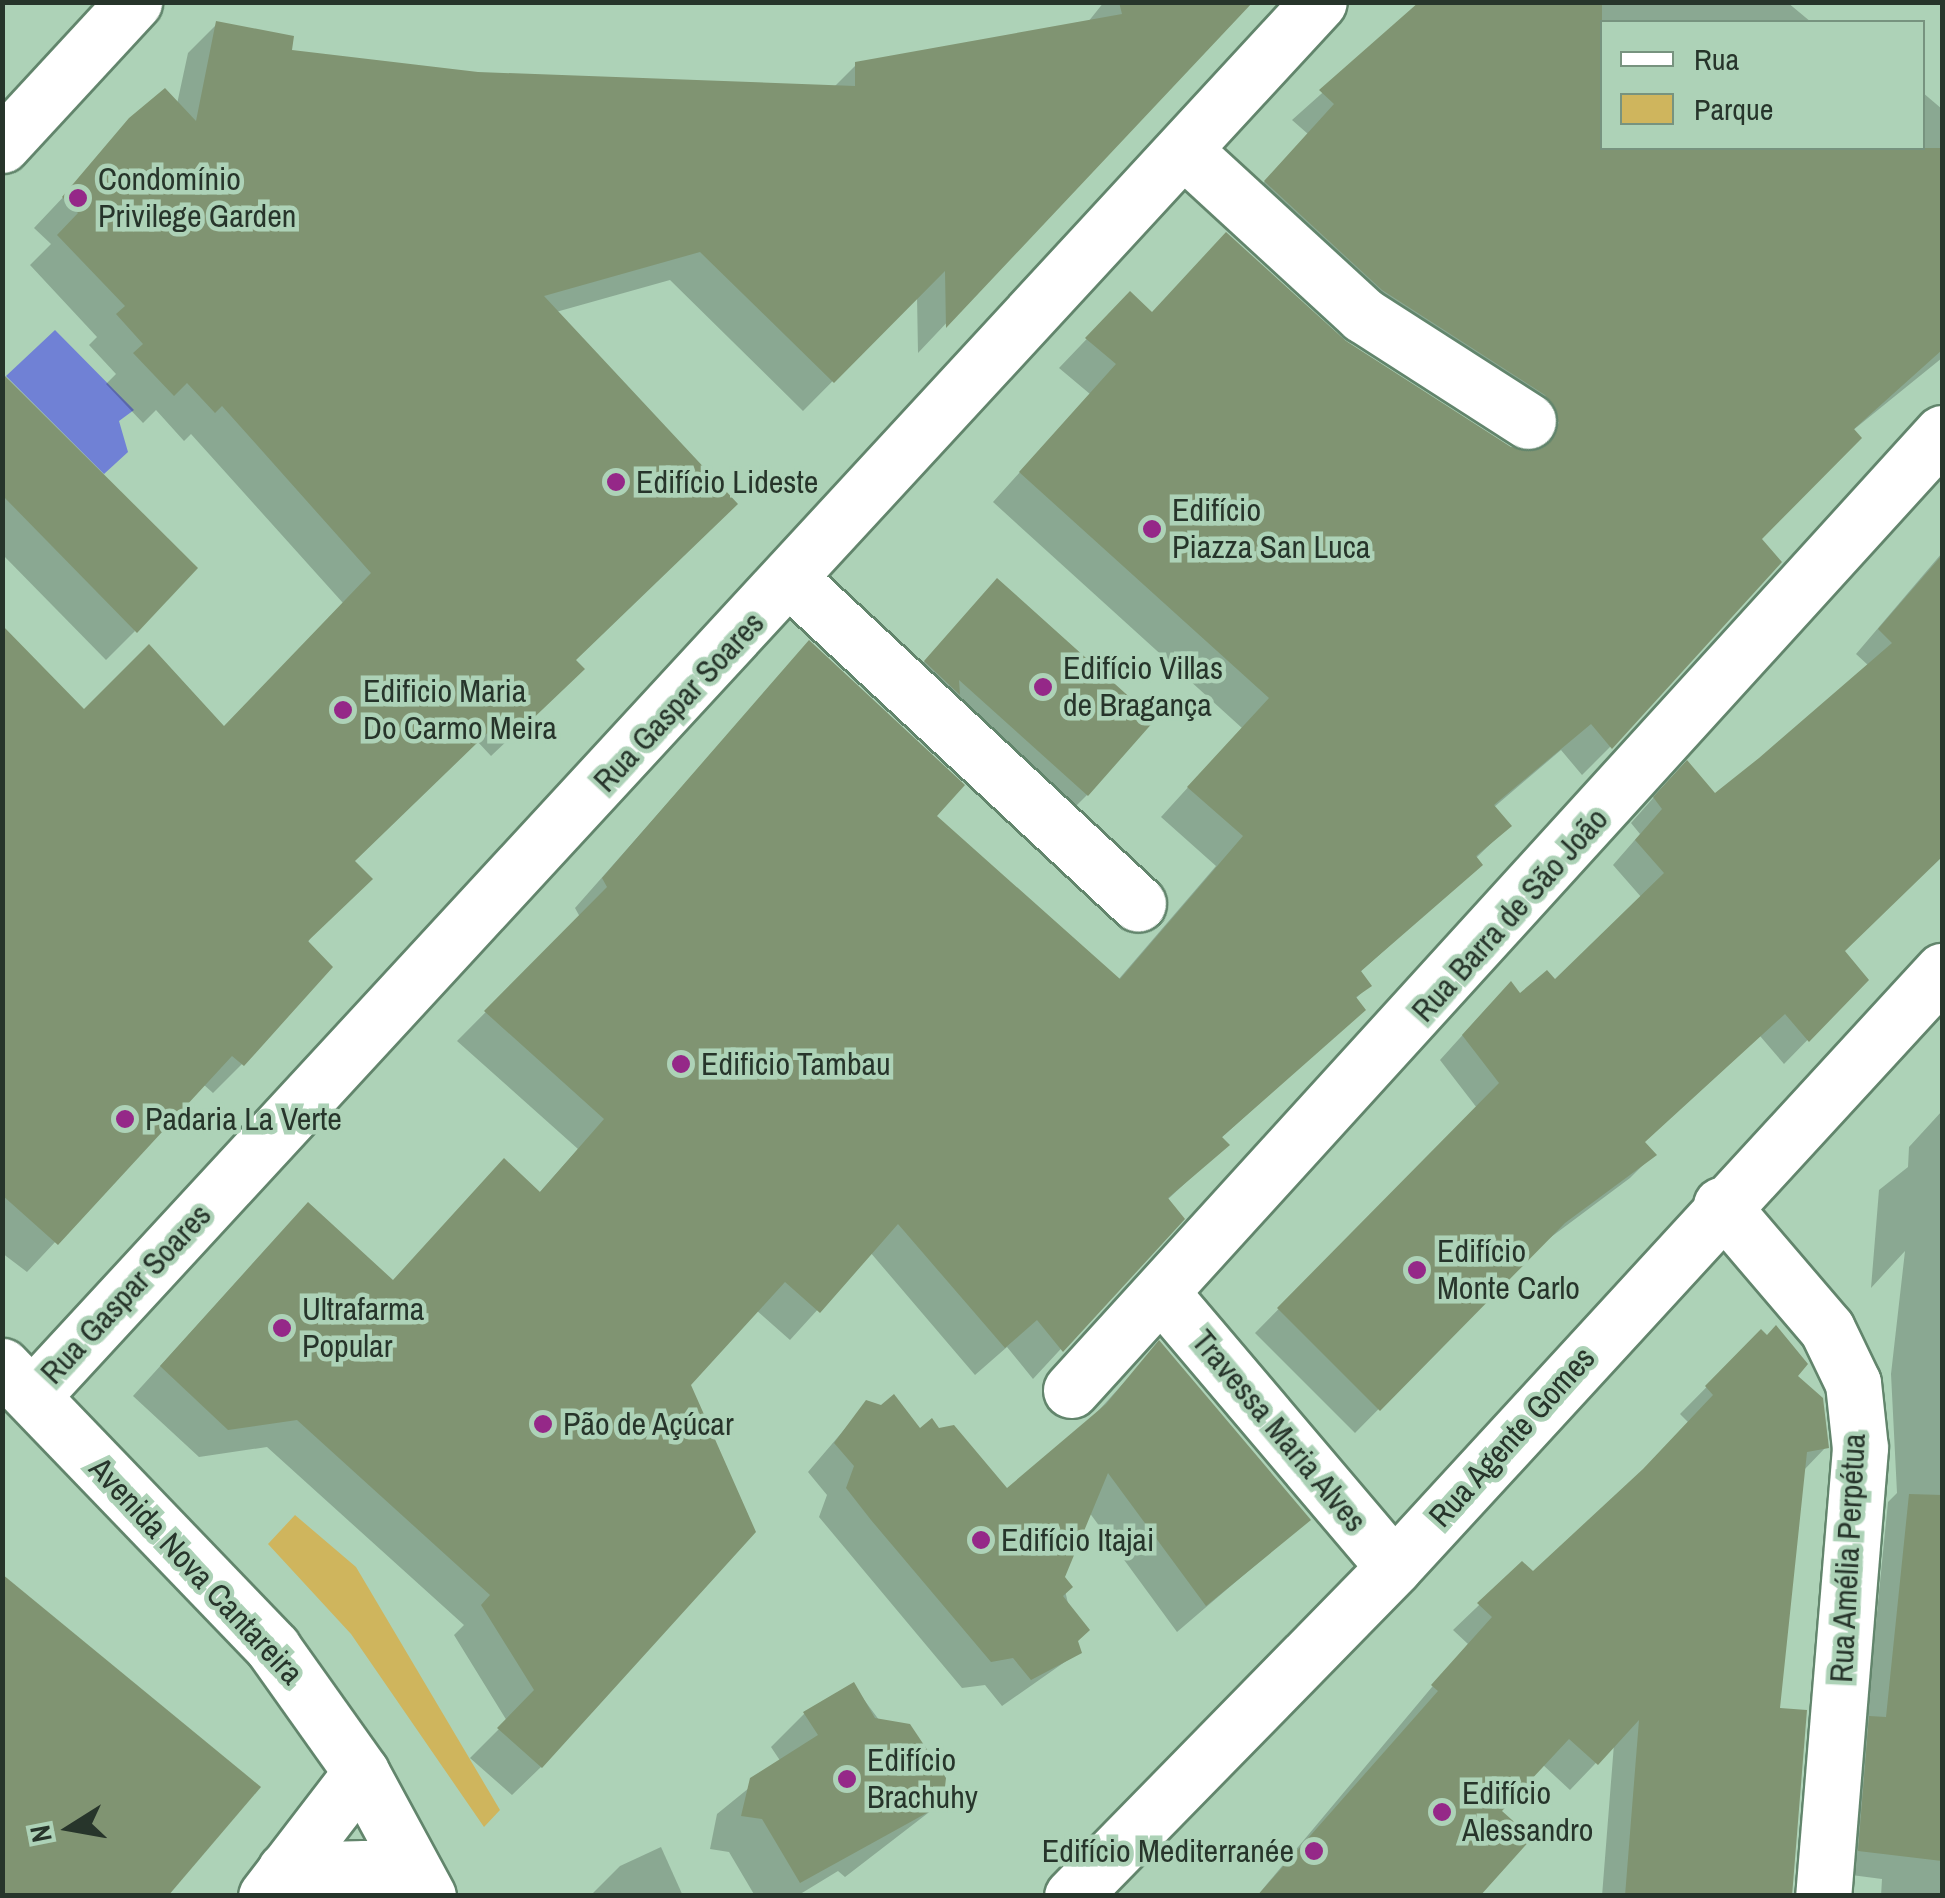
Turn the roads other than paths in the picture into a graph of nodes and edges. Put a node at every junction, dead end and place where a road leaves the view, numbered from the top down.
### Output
1 (134, 2) edge
2 (1319, 2) edge
3 (2, 145) edge
4 (1188, 154) junction
5 (1528, 422) dead end
6 (1942, 434) edge
7 (792, 580) junction
8 (1138, 904) dead end
9 (1942, 971) edge
10 (1722, 1206) junction
11 (1164, 1296) junction
12 (17, 1381) edge
13 (1071, 1390) dead end
14 (1394, 1567) junction
15 (361, 1772) junction
16 (275, 1883) edge
17 (418, 1896) edge
18 (428, 1896) edge
19 (1072, 1896) edge
20 (1823, 1896) edge

1 - 3 street
2 - 4 street, Rua Gaspar Soares
4 - 5 street
4 - 7 street, Rua Gaspar Soares
6 - 11 street, Rua Barra de São João
7 - 8 street
7 - 12 street, Rua Gaspar Soares
9 - 10 street, Rua Agente Gomes
10 - 14 street, Rua Agente Gomes
10 - 20 street, Rua Amélia Perpétua
11 - 13 street, Rua Barra de São João
11 - 14 street, Travessa Maria Alves
12 - 15 street, Avenida Nova Cantareira
14 - 19 street, Rua Agente Gomes
15 - 16 street
15 - 18 street, Avenida Nova Cantareira
16 - 17 street

